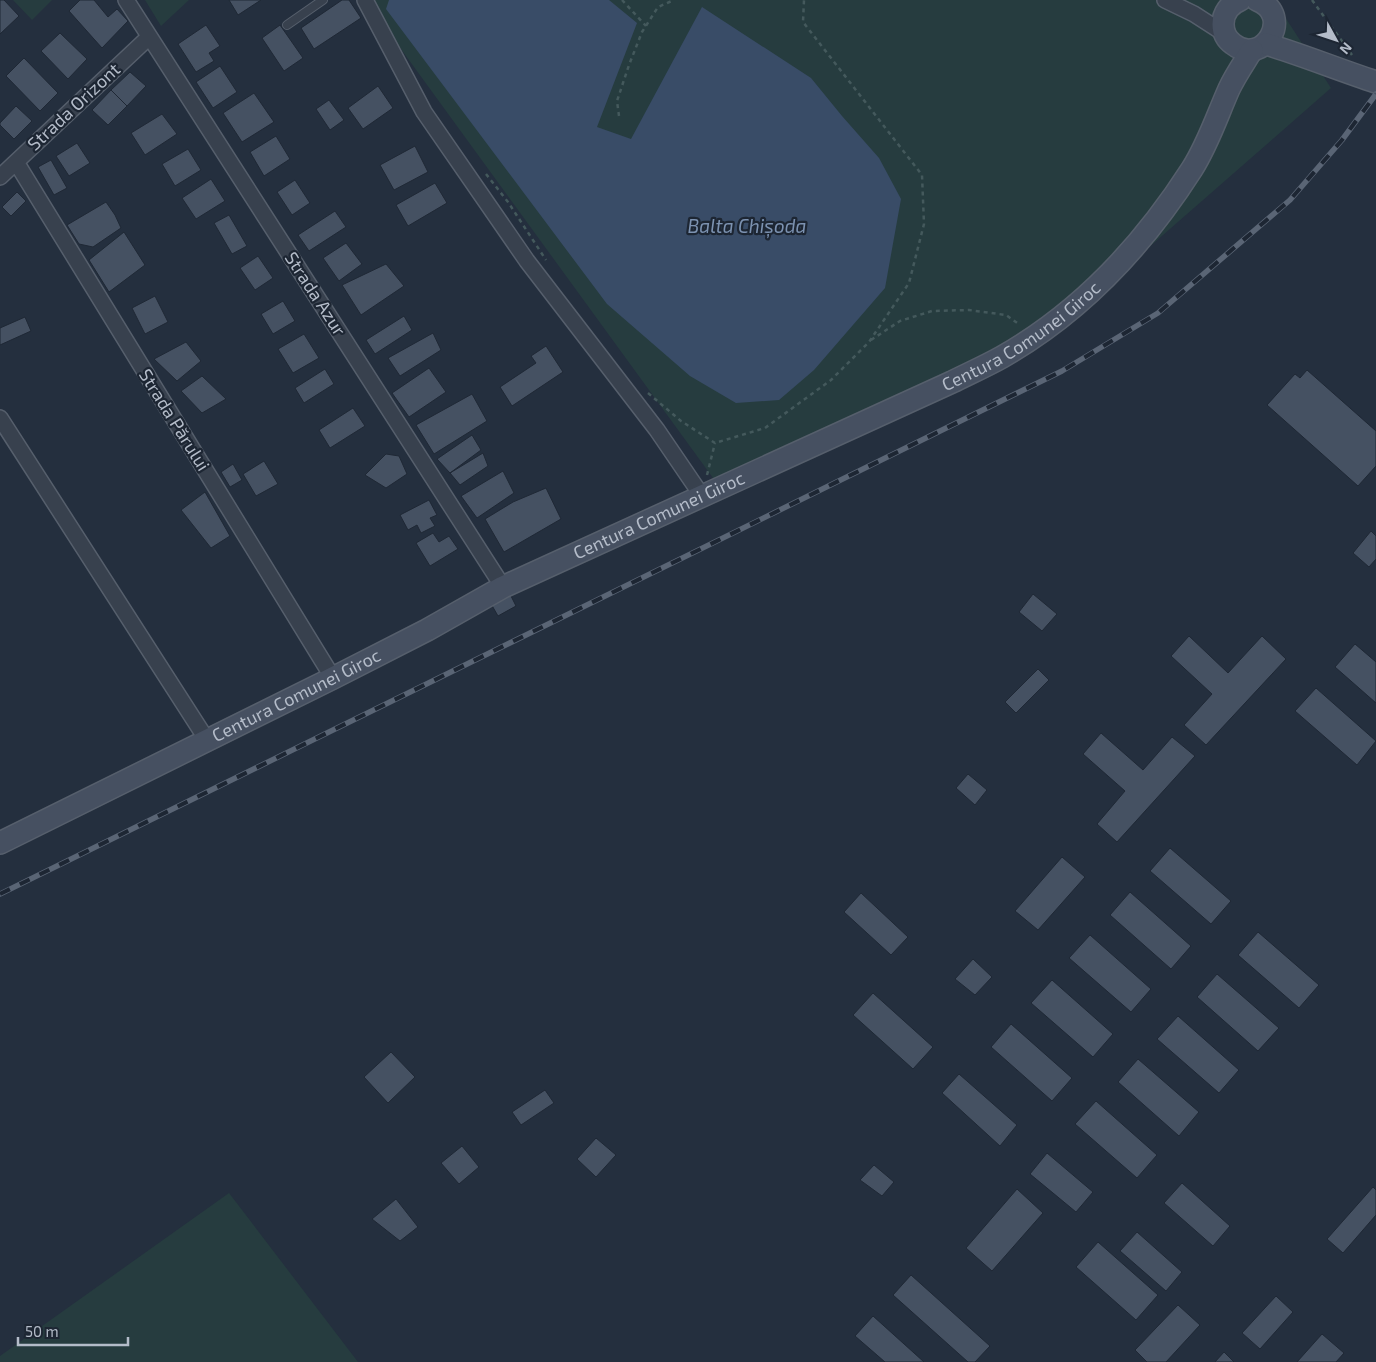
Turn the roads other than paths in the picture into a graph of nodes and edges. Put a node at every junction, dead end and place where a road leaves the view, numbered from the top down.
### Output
1 (126, 0) edge
2 (323, 0) edge
3 (365, 0) edge
4 (1165, 0) edge
5 (1246, 2) edge
6 (1194, 14) junction
7 (287, 26) dead end
8 (149, 37) junction
9 (1250, 40) junction
10 (1366, 78) edge
11 (16, 162) junction
12 (0, 177) edge
13 (0, 418) edge
14 (702, 496) junction
15 (503, 587) junction
16 (333, 678) junction
17 (208, 740) junction
18 (0, 843) edge

1 - 8 street, Strada Azur
2 - 7 lane
3 - 14 street
4 - 6 street
5 - 6 street
5 - 9 main road, Centura Comunei Giroc
5 - 9 main road
6 - 9 street
8 - 11 street, Strada Orizont
8 - 15 street, Strada Azur
9 - 10 main road
9 - 14 main road, Centura Comunei Giroc
11 - 12 street, Strada Orizont
11 - 16 street, Strada Părului
13 - 17 street
14 - 15 main road, Centura Comunei Giroc
15 - 16 main road, Centura Comunei Giroc
16 - 17 main road, Centura Comunei Giroc
17 - 18 main road, Centura Comunei Giroc

